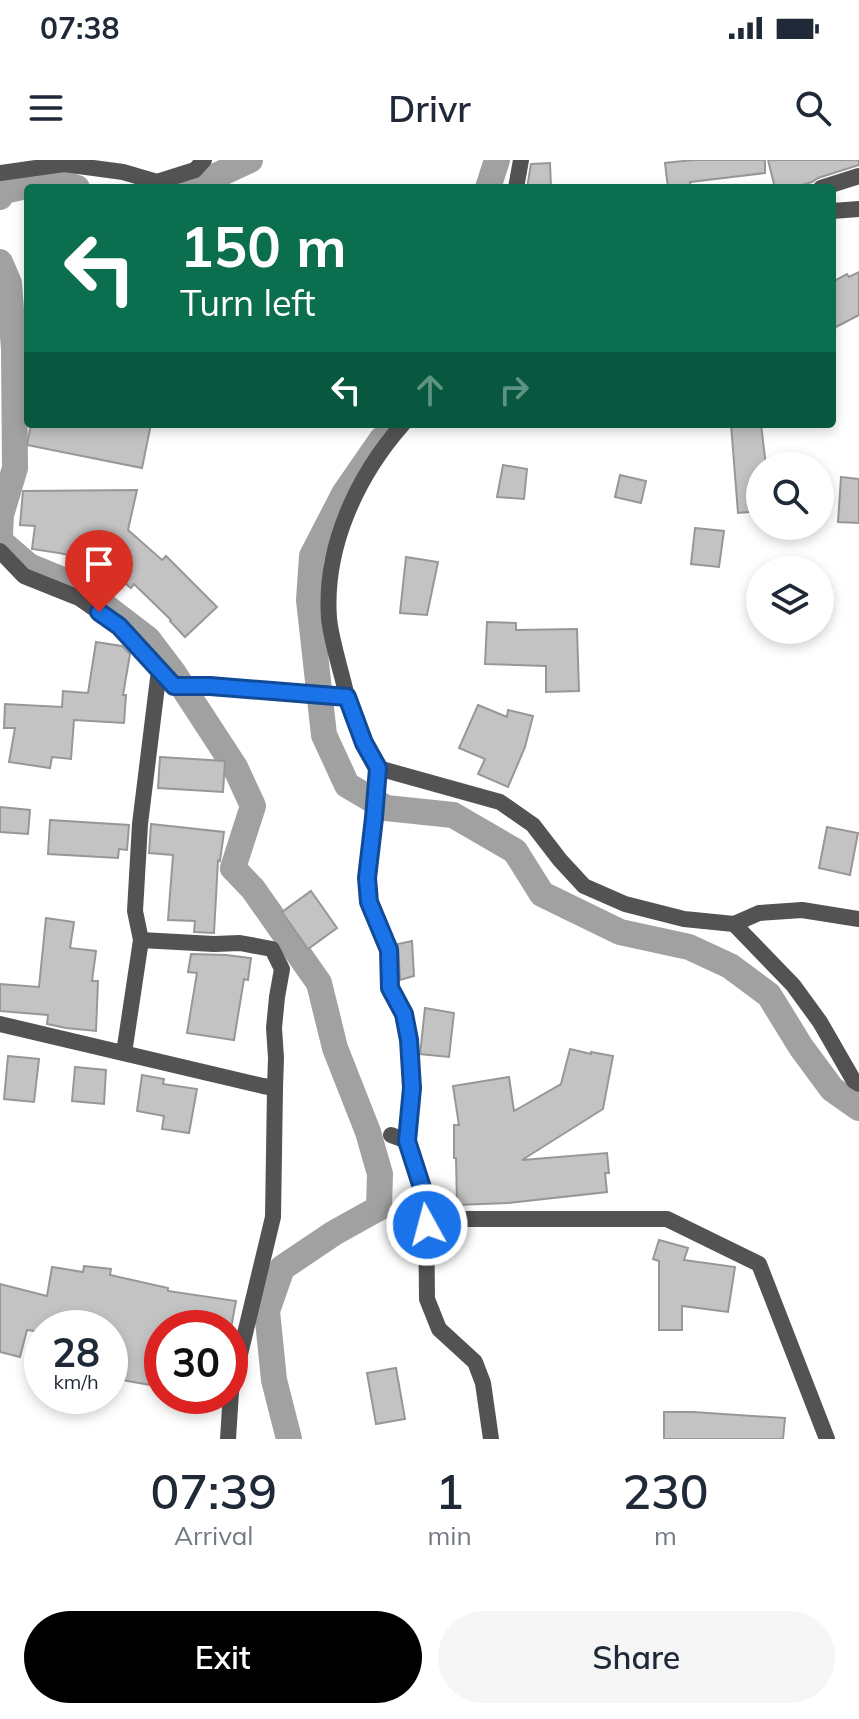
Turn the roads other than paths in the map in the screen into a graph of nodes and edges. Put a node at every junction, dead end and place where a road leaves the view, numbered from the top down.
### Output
1 (204, 160) edge
2 (521, 160) edge
3 (0, 173) edge
4 (859, 176) edge
5 (517, 184) edge
6 (834, 184) edge
7 (859, 209) edge
8 (836, 211) edge
9 (399, 428) edge
10 (0, 551) edge
11 (159, 670) junction
12 (342, 697) junction
13 (378, 768) junction
14 (859, 919) edge
15 (734, 924) junction
16 (141, 940) junction
17 (0, 1024) edge
18 (124, 1053) junction
19 (859, 1084) edge
20 (275, 1088) junction
21 (399, 1138) joint
22 (426, 1200) junction
23 (228, 1439) edge
24 (491, 1439) edge
25 (827, 1439) edge

1 - 3 street
2 - 5 street
4 - 6 street
7 - 8 street
9 - 12 street
10 - 11 street
11 - 12 street
11 - 16 street
12 - 13 street
13 - 15 street
13 - 21 lane
14 - 15 street
15 - 19 street
16 - 18 street
16 - 20 street
17 - 18 street
18 - 20 street
20 - 23 street
21 - 22 street
22 - 24 street
22 - 25 street

